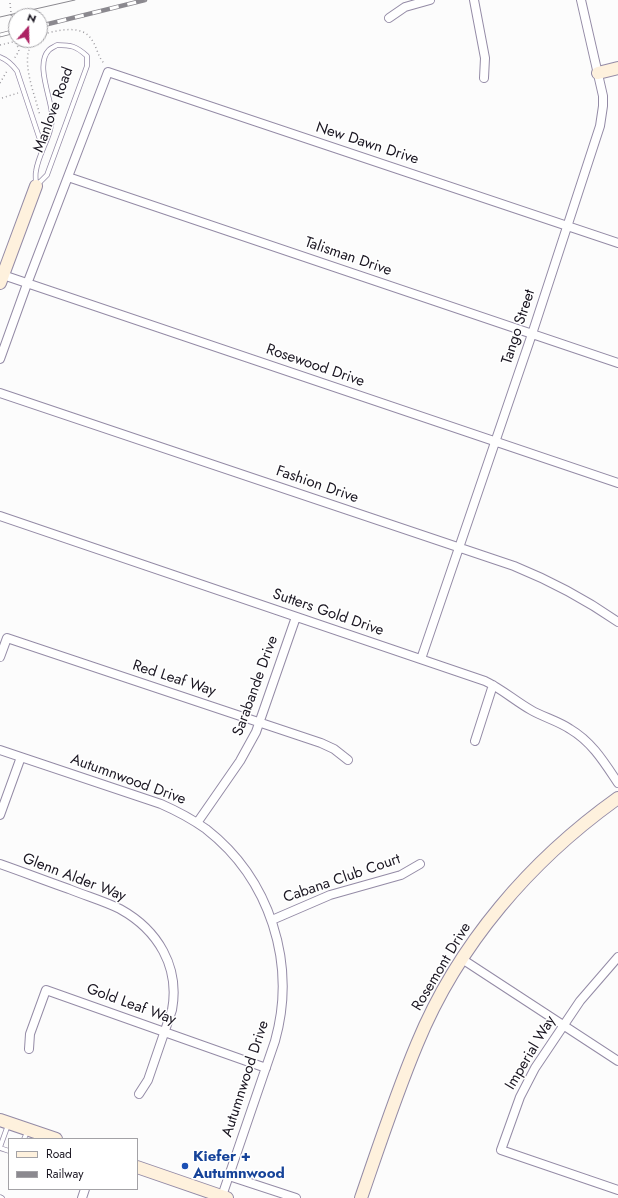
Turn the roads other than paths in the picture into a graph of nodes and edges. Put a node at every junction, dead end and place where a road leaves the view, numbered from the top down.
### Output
1 (430, 0) edge
2 (474, 0) edge
3 (582, 0) edge
4 (389, 18) dead end
5 (0, 57) edge
6 (618, 68) edge
7 (598, 73) junction
8 (484, 78) dead end
9 (44, 150) junction
10 (68, 177) junction
11 (36, 186) junction
12 (567, 226) junction
13 (618, 243) edge
14 (1, 279) edge
15 (27, 284) junction
16 (532, 334) junction
17 (0, 359) edge
18 (618, 363) edge
19 (0, 394) edge
20 (495, 441) junction
21 (618, 483) edge
22 (0, 516) edge
23 (459, 548) junction
24 (296, 617) junction
25 (618, 622) edge
26 (0, 657) edge
27 (422, 659) junction
28 (493, 685) junction
29 (260, 722) junction
30 (475, 741) dead end
31 (0, 750) edge
32 (21, 757) junction
33 (348, 760) dead end
34 (618, 783) edge
35 (618, 798) edge
36 (0, 815) edge
37 (197, 823) junction
38 (0, 864) edge
39 (420, 864) dead end
40 (272, 920) junction
41 (618, 957) edge
42 (462, 959) junction
43 (563, 1026) junction
44 (165, 1032) junction
45 (29, 1049) dead end
46 (618, 1061) edge
47 (266, 1068) junction
48 (139, 1094) dead end
49 (4, 1121) edge
50 (26, 1134) edge
51 (50, 1138) edge
52 (0, 1148) edge
53 (138, 1167) edge
54 (229, 1176) junction
55 (618, 1190) edge
56 (224, 1197) edge
57 (296, 1198) edge
58 (361, 1198) edge

1 - 4 street
2 - 8 street
3 - 7 street, Tango Street
5 - 9 lane
6 - 7 street
7 - 12 street, Tango Street
9 - 11 lane, Manlove Road
9 - 11 lane, Manlove Road
10 - 12 street, New Dawn Drive
10 - 15 street
10 - 16 street, Talisman Drive
11 - 14 street, Manlove Road
12 - 13 street, New Dawn Drive
12 - 16 street, Tango Street
14 - 15 street, Rosewood Drive
15 - 17 street
15 - 20 street, Rosewood Drive
16 - 18 street, Talisman Drive
16 - 20 street, Tango Street
19 - 23 street, Fashion Drive
20 - 21 street, Rosewood Drive
20 - 23 street, Tango Street
22 - 24 street, Sutters Gold Drive
23 - 25 street, Fashion Drive
23 - 27 street, Tango Street
24 - 27 street, Sutters Gold Drive
24 - 29 street, Sarabande Drive
26 - 29 street, Red Leaf Way
27 - 28 street, Sutters Gold Drive
28 - 30 street
28 - 34 street, Sutters Gold Drive
29 - 33 street, Red Leaf Way
29 - 37 street, Sarabande Drive
31 - 32 street, Autumnwood Drive
32 - 36 street
32 - 37 street, Autumnwood Drive
35 - 42 street, Rosemont Drive
37 - 40 street, Autumnwood Drive
38 - 44 street, Glenn Alder Way
39 - 40 street, Cabana Club Court
40 - 47 street, Autumnwood Drive
41 - 43 street, Imperial Way
42 - 43 street
42 - 58 street, Rosemont Drive
43 - 46 street
43 - 55 street, Imperial Way
44 - 45 street, Gold Leaf Way
44 - 47 street, Gold Leaf Way
44 - 48 street, Glenn Alder Way
47 - 54 street, Autumnwood Drive
49 - 50 street
49 - 52 lane
50 - 51 street
53 - 56 street
54 - 56 street, Autumnwood Drive
54 - 57 street

